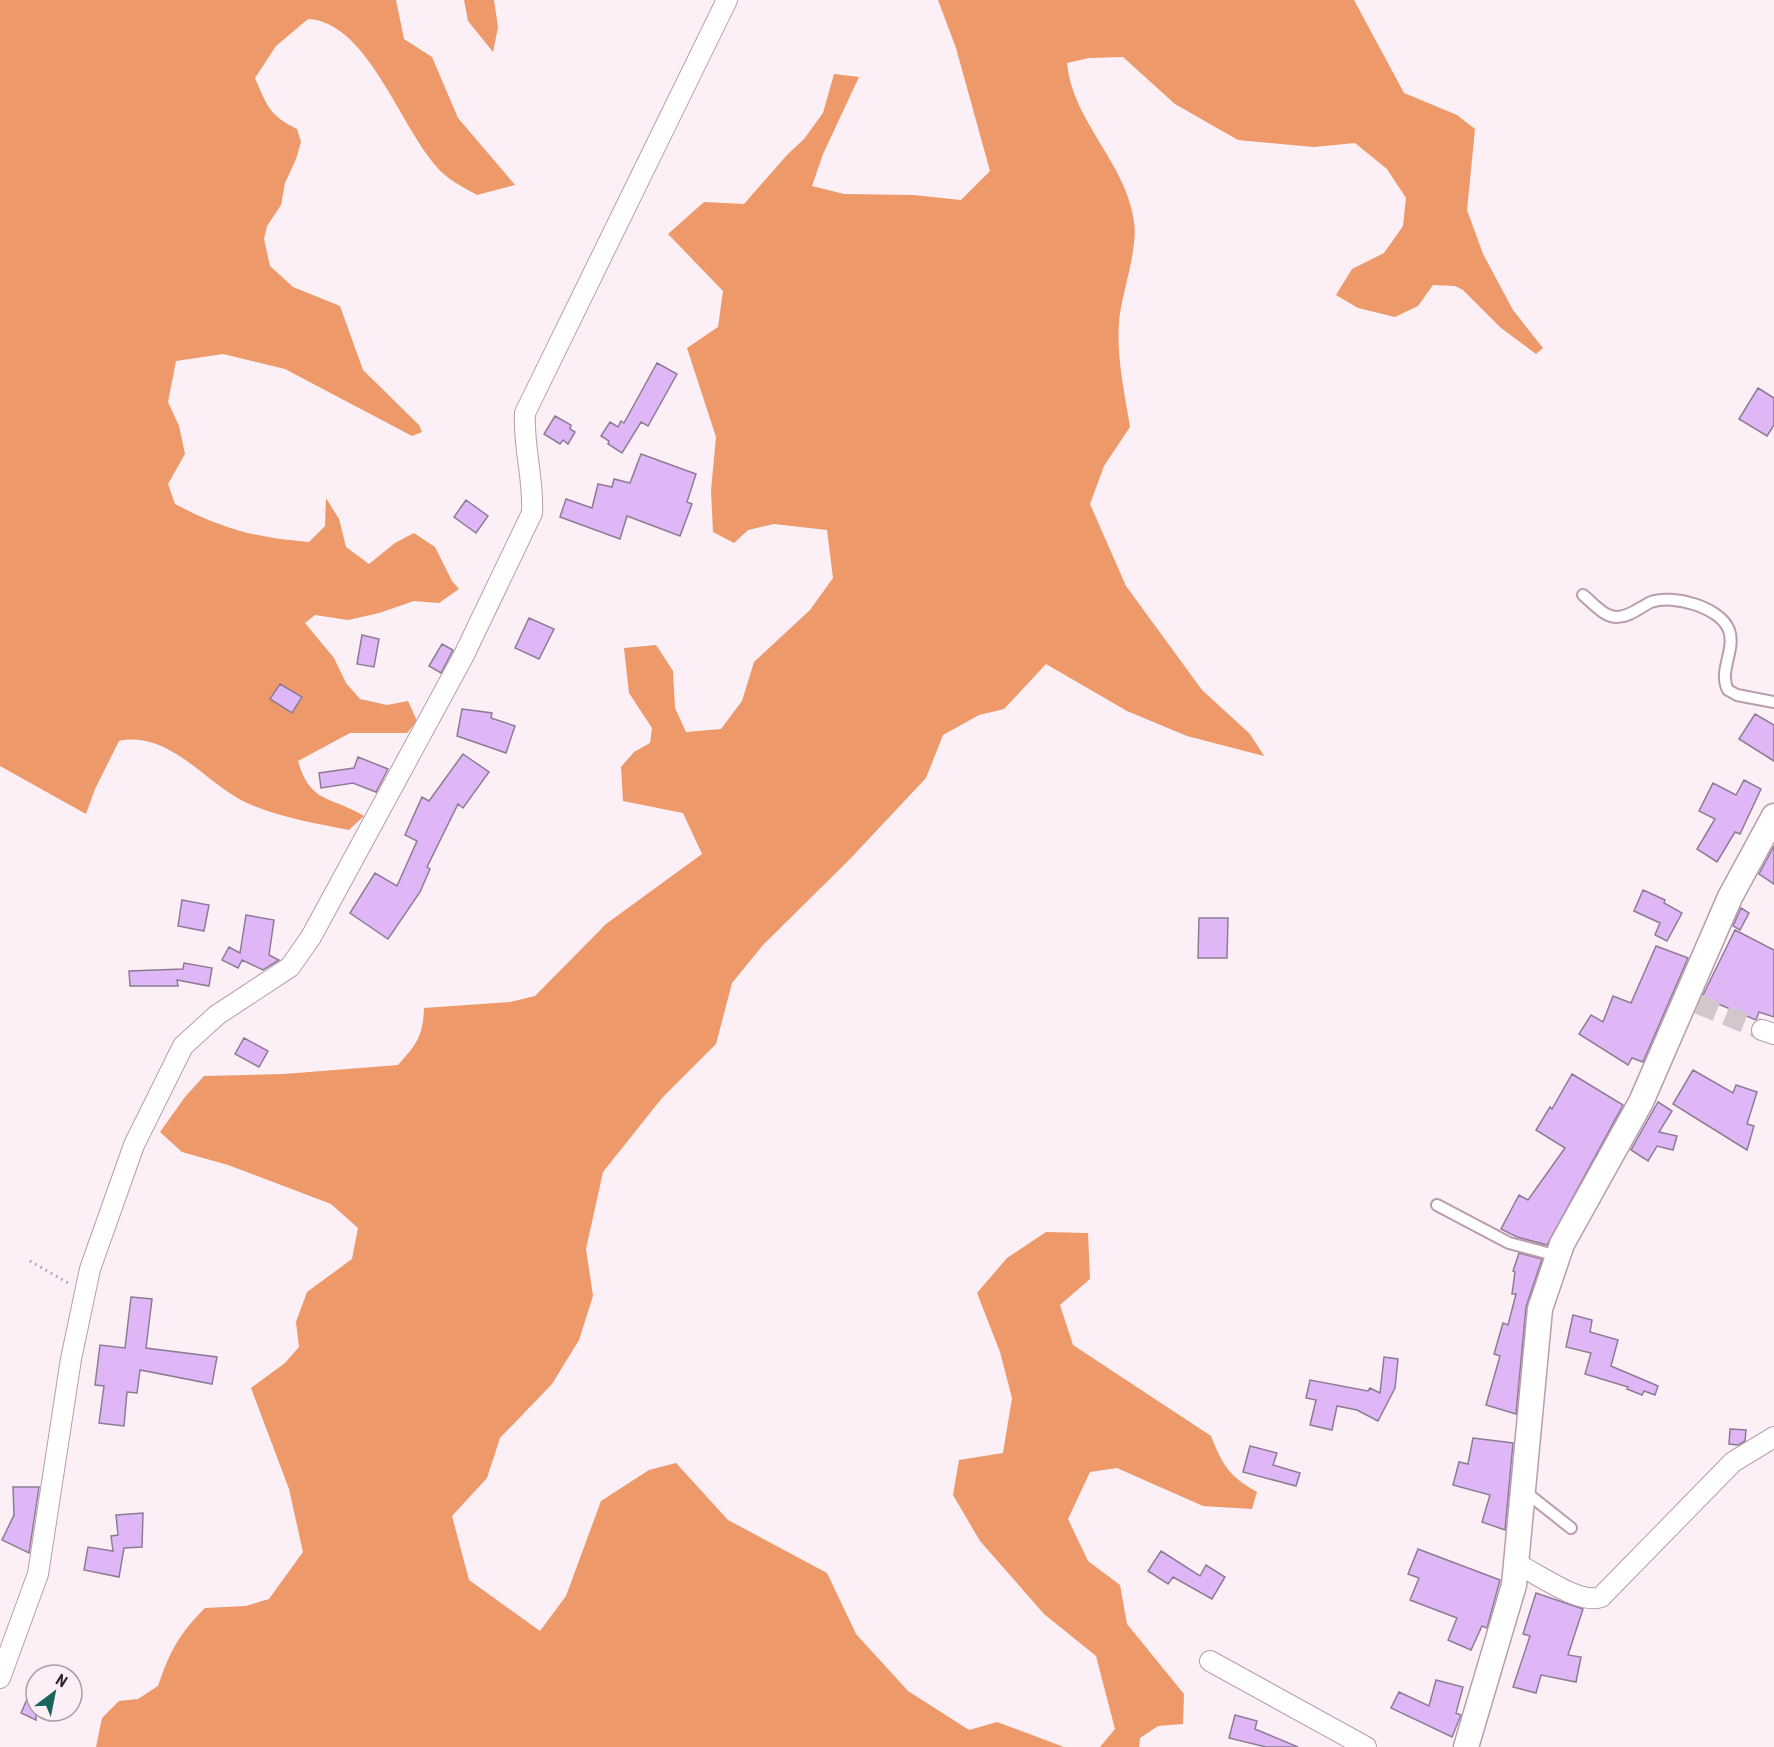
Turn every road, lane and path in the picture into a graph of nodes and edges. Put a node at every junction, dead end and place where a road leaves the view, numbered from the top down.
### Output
1 (727, 0) edge
2 (1583, 595) dead end
3 (1774, 702) edge
4 (1774, 816) edge
5 (1437, 1205) dead end
6 (1558, 1256) junction
7 (30, 1261) dead end
8 (85, 1292) junction
9 (1774, 1437) edge
10 (1522, 1490) junction
11 (1571, 1528) dead end
12 (1517, 1564) junction
13 (1210, 1661) dead end
14 (0, 1678) edge
15 (1366, 1747) edge
16 (1466, 1747) edge

1 - 8 street
2 - 3 lane
4 - 6 street
5 - 6 lane
6 - 10 street
7 - 8 path
8 - 14 street
9 - 12 street
10 - 11 lane
10 - 12 street
12 - 16 street
13 - 15 street

